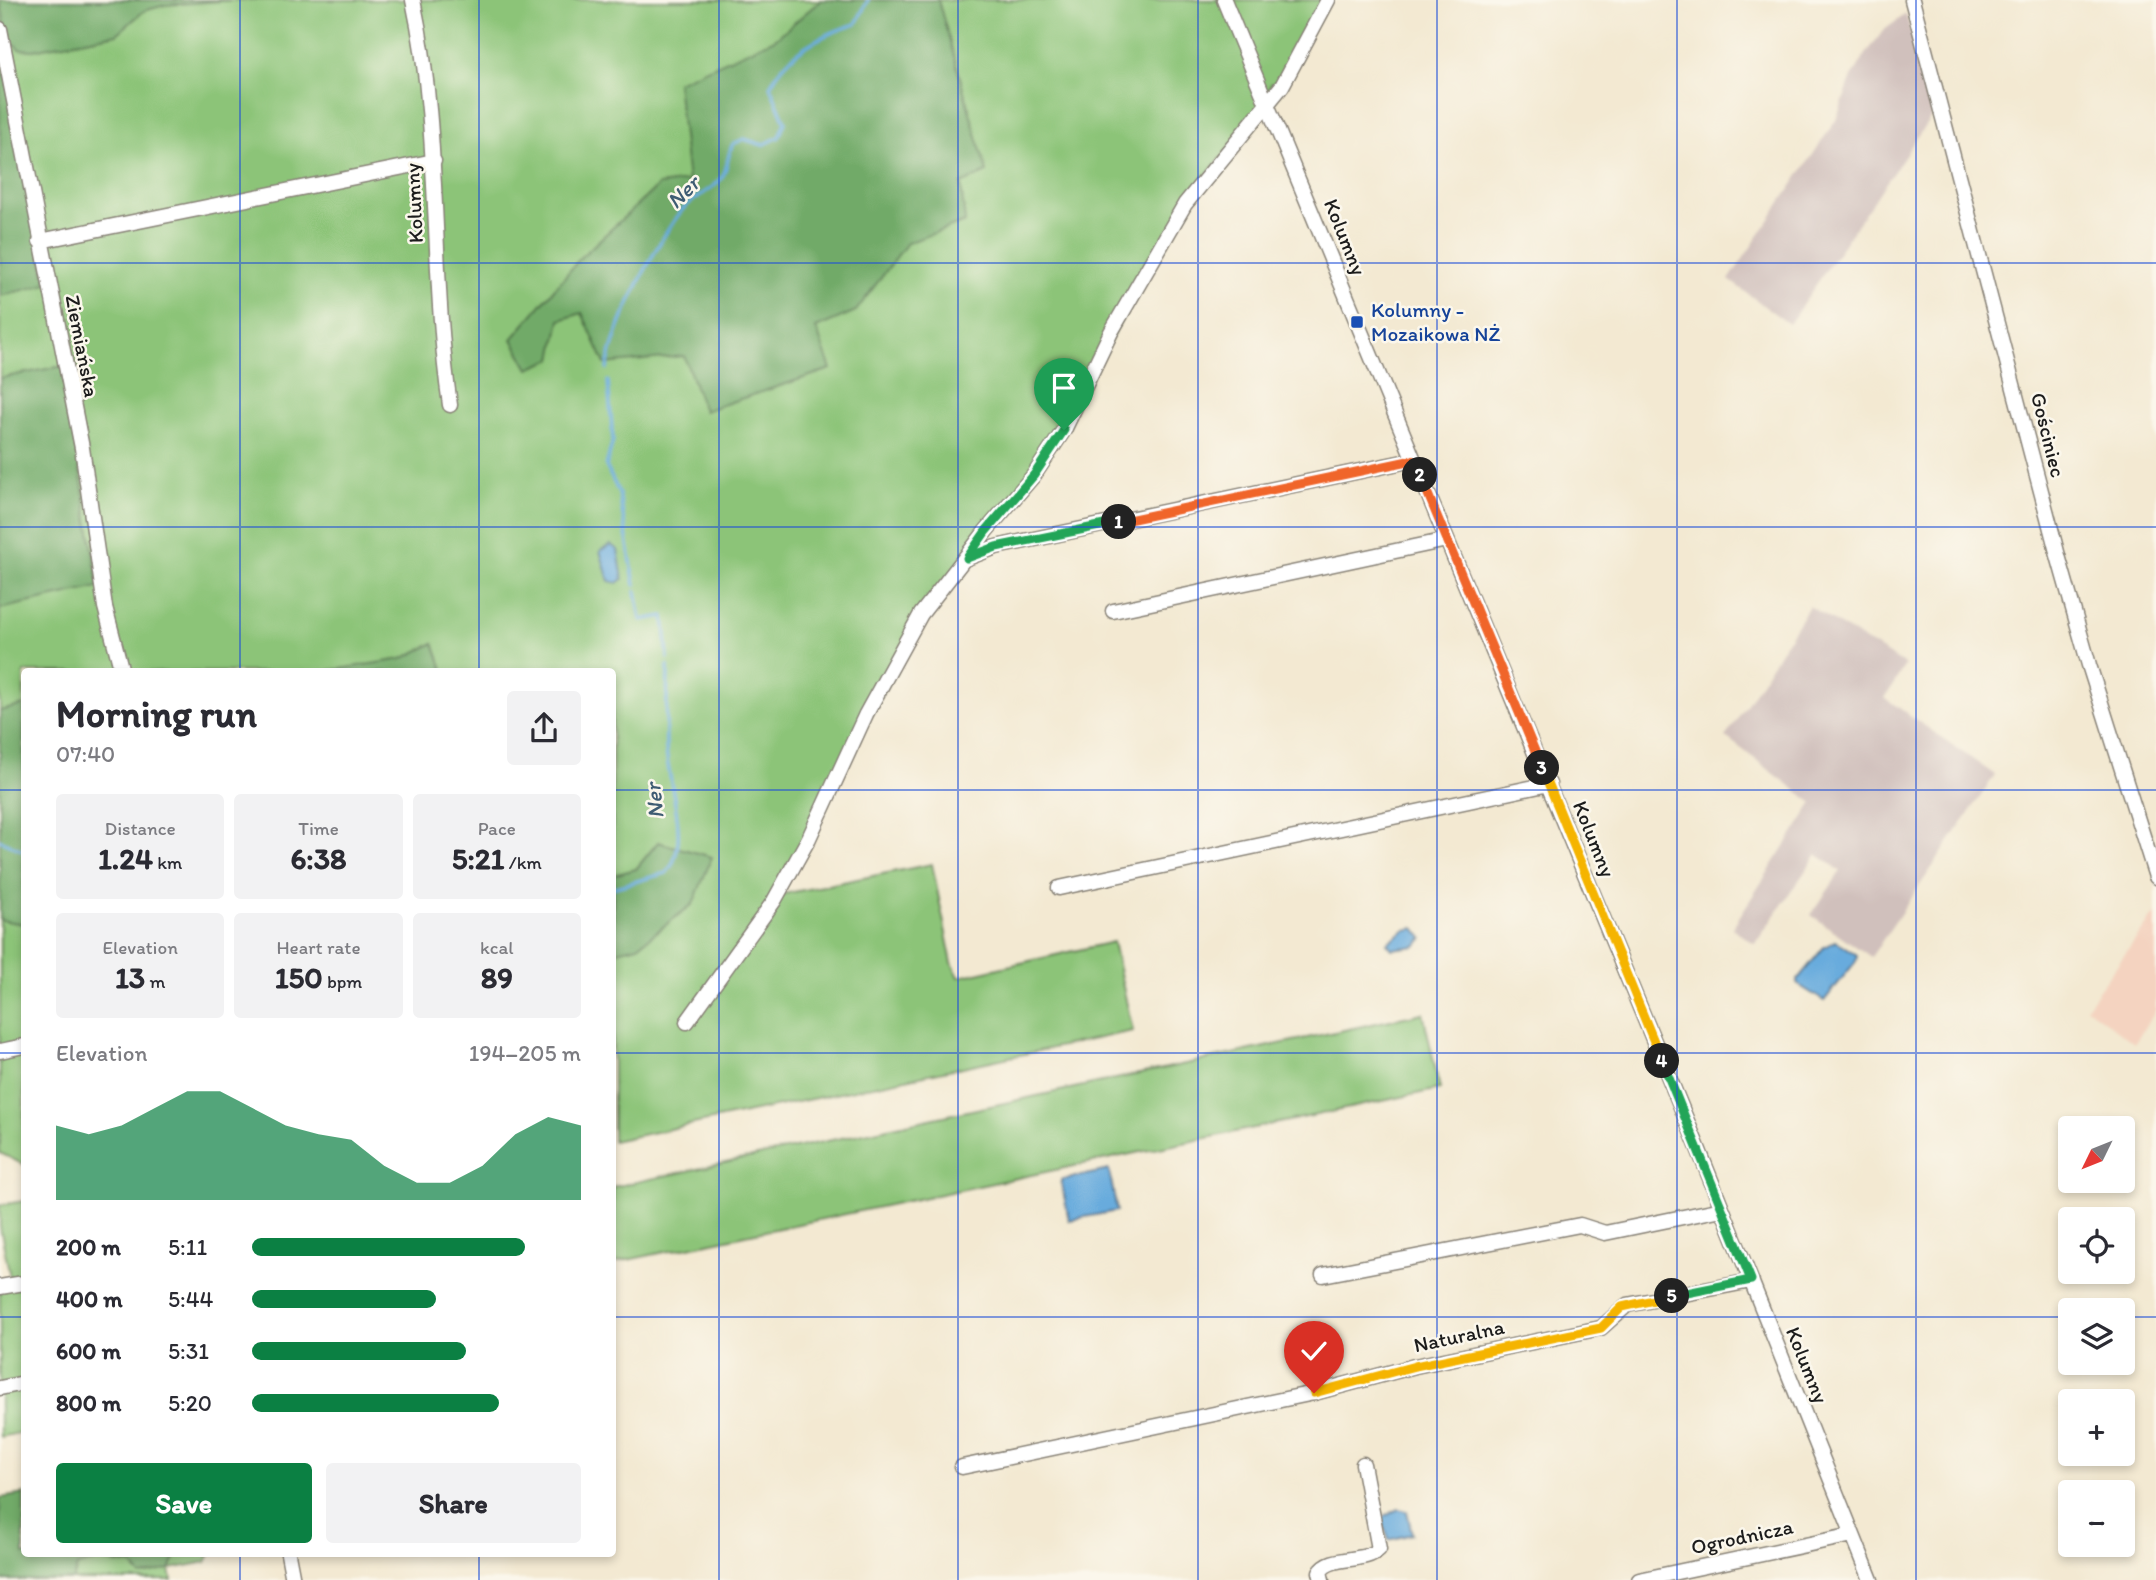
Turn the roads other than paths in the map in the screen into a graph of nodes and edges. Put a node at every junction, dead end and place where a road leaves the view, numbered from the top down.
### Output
1 (413, 0) edge
2 (1224, 0) edge
3 (1328, 0) edge
4 (1912, 0) edge
5 (0, 29) edge
6 (1267, 104) junction
7 (434, 161) junction
8 (40, 241) junction
9 (450, 405) dead end
10 (1413, 460) junction
11 (1447, 540) junction
12 (967, 558) junction
13 (1113, 611) dead end
14 (121, 668) edge
15 (1549, 784) junction
16 (2156, 877) edge
17 (1059, 888) dead end
18 (687, 1022) dead end
19 (21, 1047) edge
20 (0, 1051) edge
21 (1722, 1209) junction
22 (1323, 1275) dead end
23 (1751, 1280) junction
24 (21, 1284) edge
25 (0, 1287) edge
26 (21, 1383) edge
27 (0, 1388) edge
28 (1363, 1464) dead end
29 (962, 1467) dead end
30 (1853, 1535) junction
31 (289, 1557) edge
32 (293, 1580) edge
33 (1322, 1580) edge
34 (1639, 1580) edge
35 (1871, 1580) edge

1 - 7 street, Kolumny
2 - 6 street, Kolumny
3 - 6 street
4 - 16 street, Gościniec
5 - 8 street, Ziemiańska
6 - 10 street, Kolumny
6 - 12 street
7 - 8 street
7 - 9 street, Kolumny
8 - 14 street, Ziemiańska
10 - 11 street, Kolumny
10 - 12 street
11 - 13 street
11 - 15 street, Kolumny
12 - 18 street
15 - 17 street
15 - 21 street, Kolumny
19 - 20 street
21 - 22 street
21 - 23 street, Kolumny
23 - 29 street, Naturalna
23 - 30 street, Kolumny
24 - 25 street
26 - 27 street
28 - 33 street
30 - 34 street, Ogrodnicza
30 - 35 street, Kolumny
31 - 32 street

